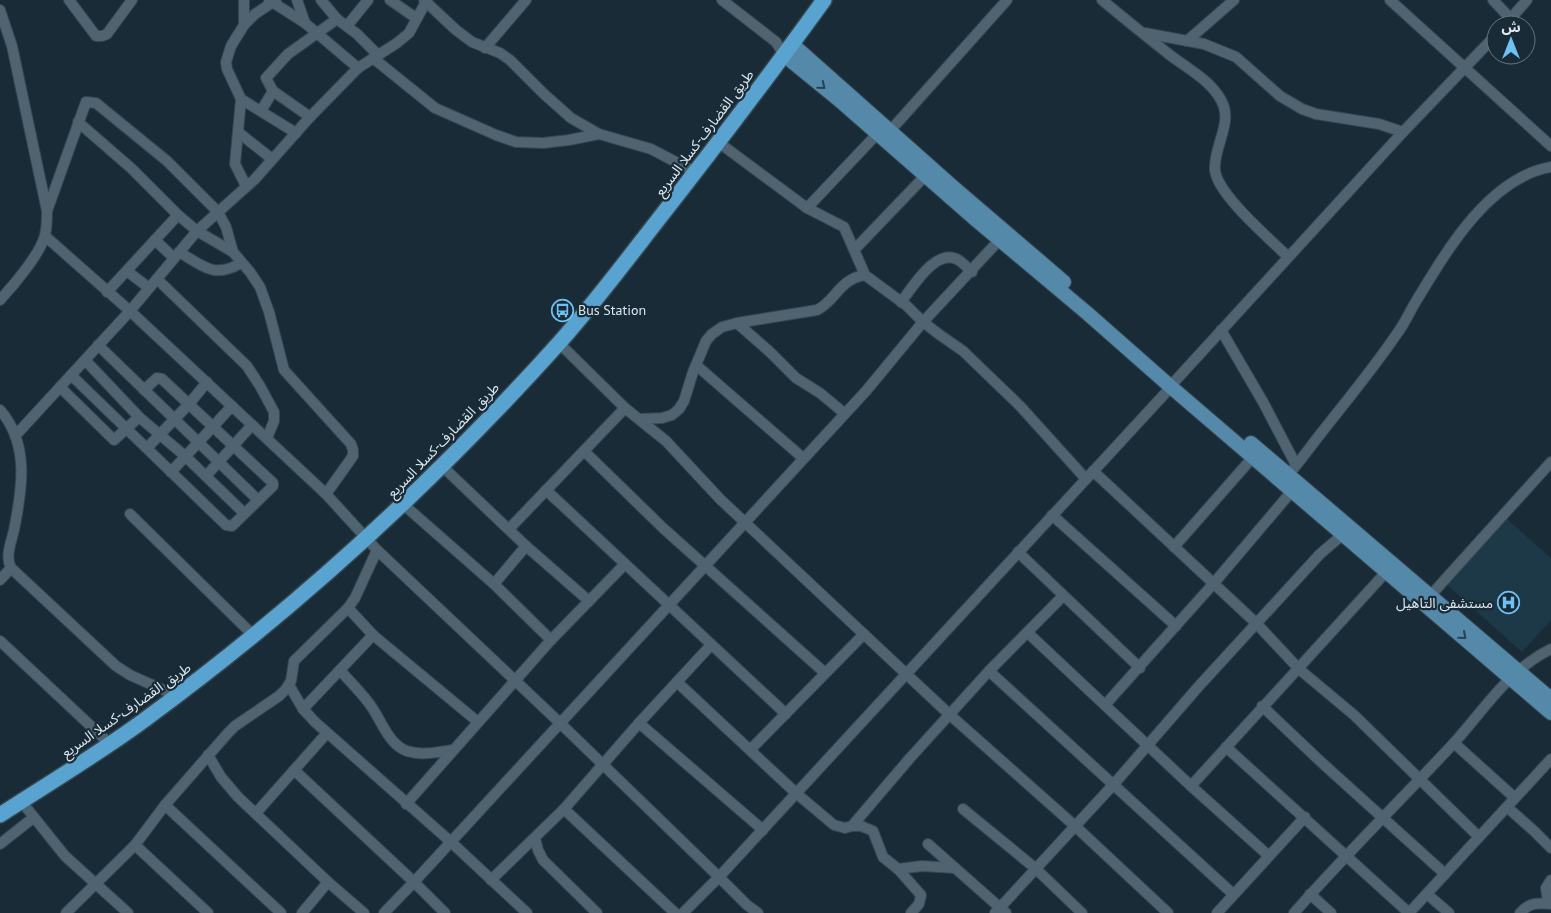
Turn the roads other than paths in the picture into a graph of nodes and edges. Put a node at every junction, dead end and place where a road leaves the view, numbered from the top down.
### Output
1 (69, 0) edge
2 (132, 0) edge
3 (244, 0) edge
4 (297, 0) edge
5 (321, 0) edge
6 (336, 0) edge
7 (368, 0) edge
8 (390, 0) edge
9 (526, 0) edge
10 (722, 0) edge
11 (824, 0) edge
12 (1007, 0) edge
13 (1102, 0) edge
14 (1234, 0) edge
15 (1390, 0) edge
16 (1493, 0) edge
17 (1527, 0) edge
18 (272, 1) edge
19 (425, 1) edge
20 (0, 10) edge
21 (334, 15) junction
22 (1503, 15) edge
23 (1514, 15) edge
24 (416, 18) junction
25 (305, 23) junction
26 (244, 25) junction
27 (347, 26) junction
28 (1141, 32) junction
29 (316, 33) junction
30 (1187, 41) junction
31 (1486, 46) edge
32 (485, 48) junction
33 (788, 50) junction
34 (376, 56) junction
35 (358, 68) junction
36 (1465, 68) junction
37 (272, 91) junction
38 (241, 99) junction
39 (261, 111) junction
40 (310, 117) junction
41 (78, 122) junction
42 (238, 132) junction
43 (296, 132) junction
44 (884, 132) junction
45 (1403, 132) junction
46 (599, 134) junction
47 (718, 142) junction
48 (1551, 146) edge
49 (272, 159) junction
50 (1551, 167) edge
51 (695, 172) junction
52 (925, 176) junction
53 (246, 186) junction
54 (807, 208) junction
55 (47, 211) junction
56 (218, 212) junction
57 (178, 215) junction
58 (197, 231) junction
59 (45, 236) junction
60 (1003, 237) junction
61 (155, 240) junction
62 (854, 250) junction
63 (233, 252) junction
64 (177, 255) junction
65 (1287, 256) junction
66 (241, 263) junction
67 (127, 271) junction
68 (972, 272) junction
69 (866, 275) junction
70 (157, 279) junction
71 (149, 288) junction
72 (107, 292) junction
73 (0, 300) edge
74 (901, 302) junction
75 (130, 311) junction
76 (923, 322) junction
77 (737, 323) junction
78 (1221, 330) junction
79 (559, 343) junction
80 (98, 345) junction
81 (85, 360) junction
82 (696, 365) junction
83 (71, 375) junction
84 (207, 382) junction
85 (1174, 383) junction
86 (60, 387) junction
87 (144, 390) junction
88 (118, 395) junction
89 (189, 404) junction
90 (232, 406) junction
91 (105, 408) junction
92 (625, 408) junction
93 (0, 410) edge
94 (844, 413) junction
95 (139, 417) junction
96 (175, 419) junction
97 (639, 419) junction
98 (93, 420) junction
99 (252, 425) junction
100 (212, 426) junction
101 (127, 429) junction
102 (160, 435) junction
103 (15, 436) junction
104 (267, 438) junction
105 (198, 442) junction
106 (233, 446) junction
107 (146, 448) junction
108 (584, 451) junction
109 (185, 456) junction
110 (1253, 457) junction
111 (802, 458) junction
112 (219, 462) junction
113 (1551, 462) edge
114 (442, 466) junction
115 (171, 472) junction
116 (1089, 475) junction
117 (206, 476) junction
118 (1289, 478) junction
119 (546, 490) junction
120 (326, 494) junction
121 (258, 500) junction
122 (404, 504) junction
123 (244, 513) junction
124 (130, 514) dead end
125 (1052, 515) junction
126 (745, 522) junction
127 (509, 528) junction
128 (1346, 531) junction
129 (372, 544) junction
130 (526, 546) junction
131 (1174, 547) junction
132 (1018, 552) junction
133 (626, 564) junction
134 (705, 565) junction
135 (11, 568) junction
136 (1387, 571) junction
137 (0, 580) edge
138 (1214, 583) junction
139 (494, 584) junction
140 (1431, 595) junction
141 (1063, 596) junction
142 (589, 600) junction
143 (669, 604) junction
144 (348, 608) junction
145 (1256, 623) junction
146 (1176, 626) junction
147 (1028, 632) junction
148 (864, 634) junction
149 (253, 635) junction
150 (373, 635) junction
151 (551, 640) junction
152 (0, 641) edge
153 (711, 645) junction
154 (1551, 649) edge
155 (1140, 668) junction
156 (1299, 669) junction
157 (340, 670) junction
158 (989, 671) junction
159 (824, 673) junction
160 (907, 673) junction
161 (1514, 674) junction
162 (515, 680) junction
163 (678, 682) junction
164 (289, 685) junction
165 (177, 696) junction
166 (1551, 698) edge
167 (1105, 705) junction
168 (1262, 706) junction
169 (303, 709) junction
170 (1551, 713) edge
171 (786, 714) junction
172 (950, 715) junction
173 (478, 722) junction
174 (560, 723) junction
175 (640, 723) junction
176 (327, 733) junction
177 (1454, 743) junction
178 (110, 744) junction
179 (1148, 746) junction
180 (1226, 747) junction
181 (751, 749) junction
182 (453, 750) junction
183 (208, 755) junction
184 (1549, 763) edge
185 (602, 764) junction
186 (294, 770) junction
187 (1419, 778) junction
188 (1114, 784) junction
189 (1191, 786) junction
190 (797, 794) junction
191 (1515, 798) junction
192 (21, 801) junction
193 (406, 804) junction
194 (165, 805) junction
195 (1508, 807) junction
196 (564, 809) junction
197 (963, 809) dead end
198 (256, 813) junction
199 (0, 815) edge
200 (1305, 817) junction
201 (1382, 817) junction
202 (33, 818) junction
203 (852, 826) junction
204 (1075, 826) junction
205 (763, 830) junction
206 (1480, 837) junction
207 (535, 838) junction
208 (451, 842) junction
209 (0, 844) edge
210 (928, 844) dead end
211 (135, 845) junction
212 (1551, 848) edge
213 (1269, 856) junction
214 (1346, 856) junction
215 (955, 868) junction
216 (1035, 868) junction
217 (898, 869) junction
218 (1446, 874) junction
219 (718, 877) junction
220 (491, 880) junction
221 (1551, 880) edge
222 (328, 882) junction
223 (414, 882) junction
224 (97, 883) junction
225 (1233, 894) junction
226 (1310, 894) junction
227 (1427, 894) junction
228 (1547, 906) edge
229 (748, 909) edge
230 (1000, 911) edge
231 (66, 913) edge
232 (128, 913) edge
233 (208, 913) edge
234 (281, 913) edge
235 (302, 913) edge
236 (364, 913) edge
237 (384, 913) edge
238 (444, 913) edge
239 (526, 913) edge
240 (597, 913) edge
241 (675, 913) edge
242 (683, 913) edge
243 (758, 913) edge
244 (911, 913) edge
245 (1082, 913) edge
246 (1168, 913) edge
247 (1217, 913) edge
248 (1294, 913) edge
249 (1331, 913) edge
250 (1409, 913) edge
251 (1448, 913) edge
252 (1520, 913) edge

1 - 2 street
3 - 26 street
4 - 25 street
5 - 21 street
6 - 21 street
7 - 27 street
8 - 24 street
9 - 32 street
10 - 33 street
11 - 33 highway, طريق القضارف-كسلا السريع
12 - 44 street
13 - 28 street
14 - 30 street
15 - 36 street
16 - 22 street
17 - 23 street
18 - 25 street
18 - 26 street
19 - 24 street
19 - 32 street
20 - 55 street
21 - 27 street
21 - 29 street
24 - 34 street
25 - 29 street
26 - 38 street
27 - 34 street
28 - 30 street
28 - 65 street
29 - 35 street
29 - 37 street
30 - 45 street
31 - 36 street
32 - 46 street
33 - 44 main road
33 - 47 highway, طريق القضارف-كسلا السريع
34 - 35 street
34 - 46 street
35 - 40 street
36 - 45 street
36 - 48 street
37 - 39 street
37 - 40 street
38 - 39 street
38 - 42 street
39 - 43 street
40 - 43 street
41 - 55 street
41 - 56 street
41 - 57 street
42 - 49 street
42 - 53 street
43 - 49 street
44 - 52 main road
44 - 54 street
44 - 60 main road
45 - 65 street
46 - 51 street
47 - 51 highway, طريق القضارف-كسلا السريع
47 - 54 street
49 - 53 street
50 - 118 street
51 - 79 highway, طريق القضارف-كسلا السريع
52 - 60 main road
52 - 62 street
53 - 56 street
54 - 62 street
55 - 59 street
56 - 58 street
56 - 63 street
57 - 58 street
57 - 61 street
58 - 63 street
58 - 64 street
59 - 72 street
59 - 73 street
60 - 68 street
60 - 85 main road
61 - 64 street
61 - 67 street
62 - 69 street
63 - 66 street
64 - 66 street
64 - 70 street
65 - 78 street
66 - 120 street
67 - 71 street
67 - 72 street
68 - 74 street
68 - 76 street
69 - 74 street
69 - 77 street
70 - 71 street
70 - 104 street
71 - 75 street
72 - 75 street
74 - 76 street
75 - 80 street
75 - 84 street
76 - 94 street
76 - 116 street
77 - 82 street
77 - 94 street
78 - 85 street
78 - 118 street
79 - 92 street
79 - 114 highway, طريق القضارف-كسلا السريع
80 - 81 street
80 - 87 street
81 - 83 street
81 - 88 street
82 - 97 street
82 - 111 street
83 - 86 street
83 - 91 street
84 - 89 street
84 - 90 street
85 - 110 main road
85 - 116 street
85 - 118 main road
86 - 98 street
86 - 103 street
87 - 89 street
87 - 96 street
88 - 91 street
88 - 95 street
89 - 96 street
89 - 100 street
90 - 99 street
90 - 100 street
91 - 98 street
91 - 101 street
92 - 97 street
92 - 108 street
93 - 103 street
94 - 111 street
95 - 101 street
95 - 102 street
96 - 102 street
96 - 105 street
97 - 126 street
98 - 101 street
99 - 104 street
99 - 106 street
100 - 105 street
100 - 106 street
101 - 107 street
102 - 107 street
102 - 109 street
103 - 135 street
104 - 120 street
105 - 109 street
105 - 112 street
106 - 112 street
106 - 121 street
107 - 115 street
108 - 119 street
108 - 134 street
109 - 115 street
109 - 117 street
110 - 118 main road
110 - 131 street
111 - 126 street
112 - 117 street
112 - 121 street
113 - 140 street
114 - 122 highway, طريق القضارف-كسلا السريع
114 - 127 street
115 - 123 street
116 - 125 street
116 - 131 street
117 - 123 street
118 - 128 main road
118 - 138 street
119 - 127 street
119 - 133 street
120 - 129 street
121 - 123 street
122 - 129 highway, طريق القضارف-كسلا السريع
122 - 139 street
124 - 149 street
125 - 132 street
125 - 146 street
126 - 134 street
126 - 148 street
127 - 130 street
128 - 136 main road
128 - 140 main road
128 - 145 street
129 - 144 street
129 - 149 highway, طريق القضارف-كسلا السريع
129 - 162 street
130 - 139 street
130 - 142 street
131 - 138 street
132 - 141 street
132 - 160 street
133 - 142 street
133 - 143 street
134 - 143 street
134 - 159 street
135 - 137 street
135 - 165 street
136 - 156 street
136 -> 161 main road
138 - 145 street
138 - 146 street
139 - 151 street
140 - 161 main road
141 - 147 street
141 - 155 street
142 - 151 street
143 - 153 street
143 - 174 street
144 - 150 street
144 - 164 street
145 - 156 street
145 - 179 street
146 - 155 street
147 - 158 street
147 - 167 street
148 - 159 street
148 - 160 street
149 - 165 highway, طريق القضارف-كسلا السريع
150 - 157 street
150 - 173 street
151 - 162 street
152 - 178 street
153 - 163 street
153 - 171 street
154 - 161 street
155 - 167 street
156 - 168 street
156 - 187 street
157 - 169 street
157 - 182 street
158 - 172 street
158 - 188 street
159 - 171 street
160 - 172 street
160 - 190 street
161 - 166 main road
161 - 170 main road
161 - 177 street
162 - 173 street
162 - 174 street
163 - 175 street
163 - 181 street
164 - 169 street
164 - 183 street
165 - 178 highway, طريق القضارف-كسلا السريع
167 - 179 street
168 - 180 street
168 - 201 street
169 - 176 street
171 - 181 street
172 - 203 street
172 - 204 street
173 - 182 street
174 - 185 street
174 - 208 street
175 - 185 street
175 - 205 street
176 - 186 street
176 - 193 street
177 - 187 street
177 - 191 street
178 - 192 highway, طريق القضارف-كسلا السريع
179 - 188 street
179 - 189 street
180 - 189 street
180 - 200 street
181 - 190 street
182 - 193 street
183 - 194 street
183 - 198 street
184 - 191 street
185 - 196 street
185 - 219 street
186 - 198 street
186 - 223 street
187 - 201 street
187 - 206 street
188 - 204 street
188 - 225 street
189 - 213 street
190 - 203 street
190 - 205 street
191 - 195 street
192 - 199 highway, طريق القضارف-كسلا السريع
192 - 202 street
193 - 208 street
194 - 211 street
194 - 234 street
195 - 206 street
195 - 212 street
196 - 207 street
196 - 241 street
197 - 216 street
198 - 222 street
200 - 213 street
200 - 214 street
201 - 214 street
201 - 218 street
202 - 209 street
202 - 224 street
203 - 217 street
204 - 216 street
204 - 246 street
205 - 219 street
206 - 218 street
207 - 220 street
207 - 240 street
208 - 220 street
208 - 223 street
210 - 215 street
211 - 224 street
211 - 233 street
213 - 225 street
214 - 226 street
214 - 250 street
215 - 217 street
215 - 230 street
216 - 230 street
216 - 245 street
217 - 244 street
218 - 227 street
219 - 229 street
219 - 242 street
220 - 239 street
221 - 228 street
222 - 235 street
222 - 236 street
223 - 237 street
223 - 238 street
224 - 231 street
224 - 232 street
225 - 247 street
226 - 248 street
226 - 249 street
227 - 250 street
227 - 251 street
228 - 252 street
229 - 243 street

